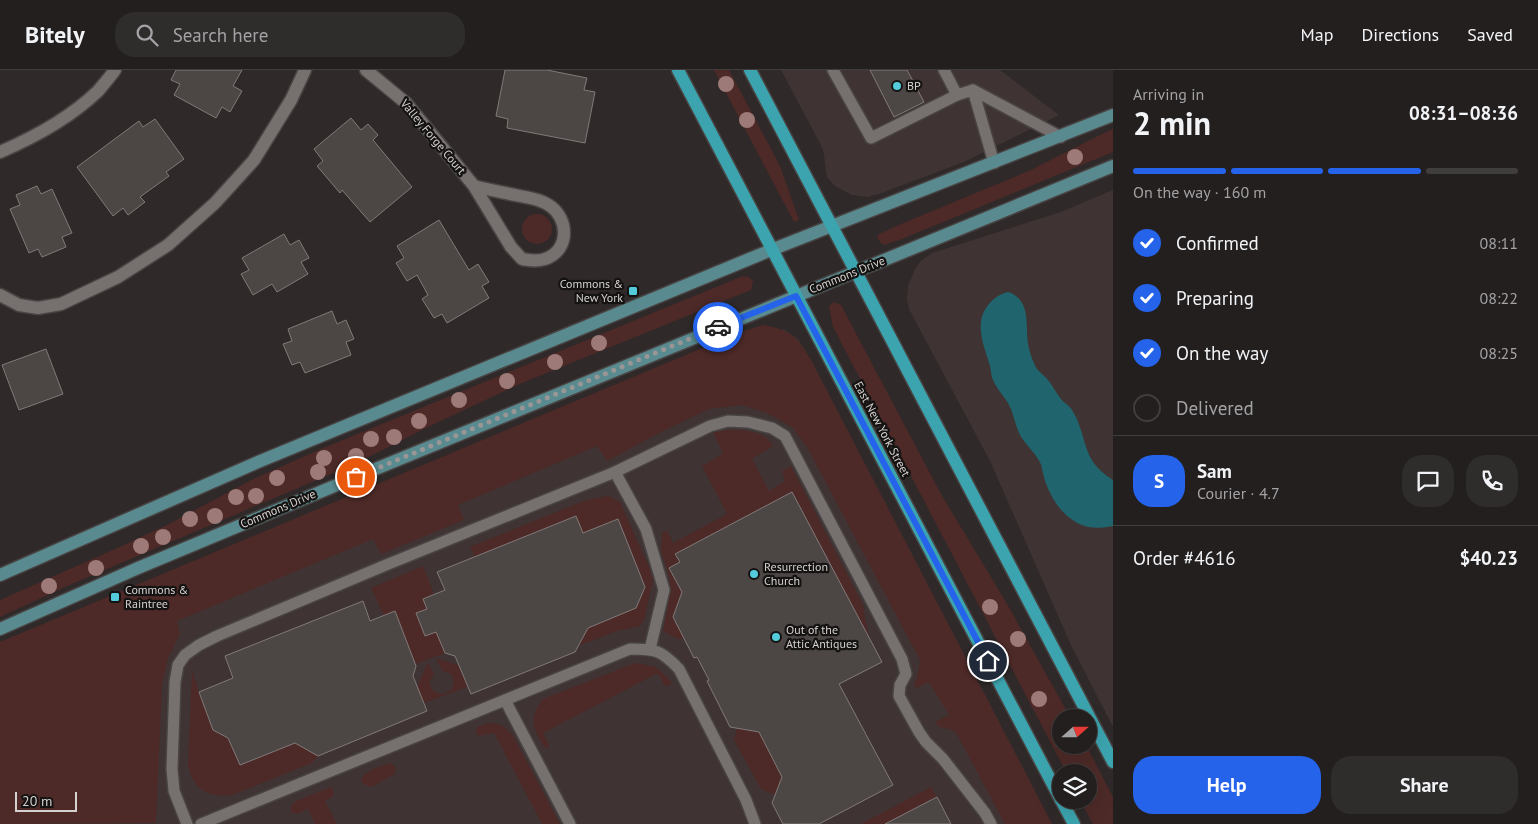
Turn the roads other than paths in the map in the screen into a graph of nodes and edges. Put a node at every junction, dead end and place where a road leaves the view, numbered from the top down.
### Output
1 (115, 70) edge
2 (305, 70) edge
3 (366, 70) edge
4 (678, 70) edge
5 (750, 70) edge
6 (833, 70) edge
7 (944, 70) edge
8 (973, 90) junction
9 (957, 95) junction
10 (1113, 115) edge
11 (1061, 137) junction
12 (0, 152) edge
13 (994, 163) junction
14 (1113, 166) edge
15 (474, 186) junction
16 (833, 226) junction
17 (771, 250) junction
18 (857, 272) junction
19 (0, 295) edge
20 (796, 296) junction
21 (615, 472) junction
22 (0, 576) edge
23 (0, 629) edge
24 (650, 649) junction
25 (505, 700) junction
26 (1113, 762) edge
27 (1052, 783) edge
28 (1066, 809) edge
29 (188, 824) edge
30 (201, 824) edge
31 (570, 824) edge
32 (755, 824) edge
33 (990, 824) edge
34 (1074, 824) edge

1 - 12 street
2 - 19 street
3 - 15 street, Valley Forge Court
4 - 17 main road, East New York Street
5 - 16 main road
6 - 9 lane
7 - 9 lane
8 - 9 lane
8 - 11 lane
8 - 13 lane
10 - 11 street
11 - 13 street
13 - 16 street
14 - 18 street, Commons Drive
15 - 15 street, Valley Forge Court
16 - 17 street
16 - 18 main road
17 - 20 main road, East New York Street
17 - 22 street
18 - 20 street, Commons Drive
18 - 26 main road
20 - 23 street, Commons Drive
20 - 27 main road, East New York Street
21 - 24 lane
21 - 29 lane
21 - 33 lane
24 - 25 lane
24 - 32 lane
25 - 30 lane
25 - 31 lane
28 - 34 main road, East New York Street

